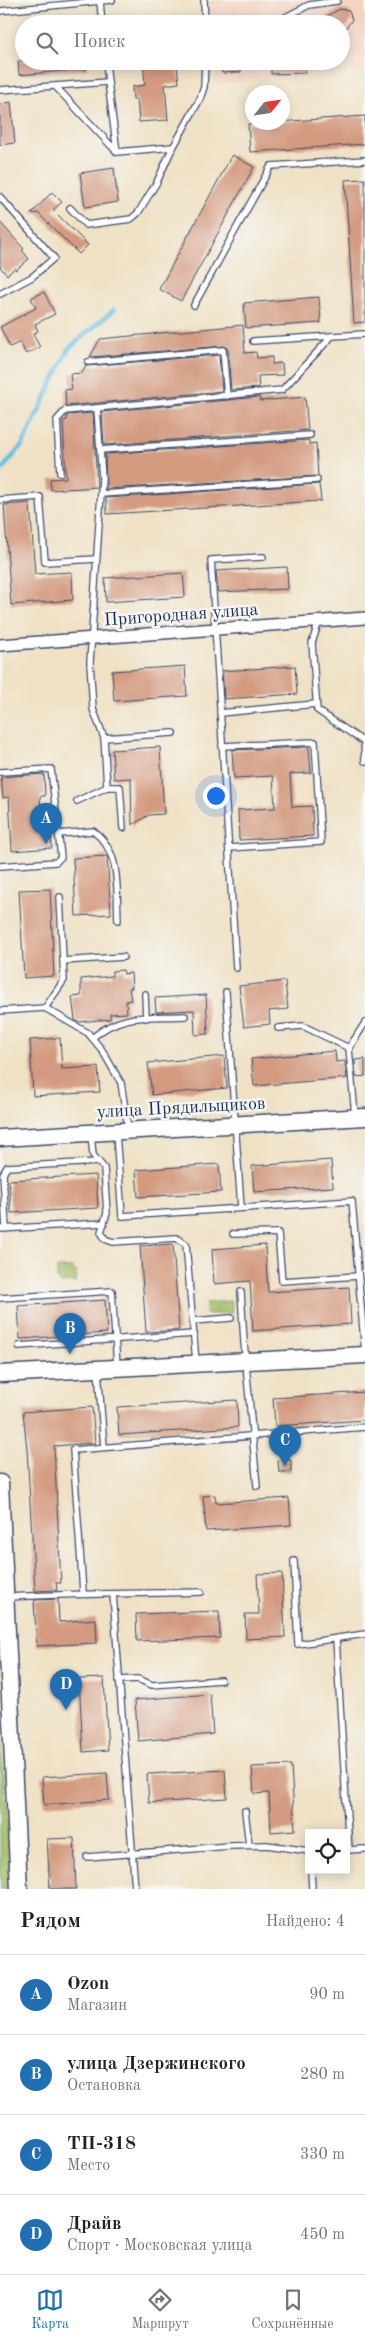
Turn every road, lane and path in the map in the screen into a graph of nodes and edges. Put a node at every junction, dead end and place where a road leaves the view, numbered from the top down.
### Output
1 (112, 0) edge
2 (204, 0) edge
3 (100, 1) junction
4 (337, 1) edge
5 (0, 10) edge
6 (101, 15) edge
7 (205, 15) edge
8 (290, 15) edge
9 (107, 70) edge
10 (205, 70) edge
11 (108, 82) junction
12 (56, 87) junction
13 (0, 90) edge
14 (173, 147) junction
15 (117, 152) junction
16 (365, 160) edge
17 (0, 197) edge
18 (70, 208) dead end
19 (0, 294) edge
20 (194, 305) dead end
21 (365, 334) edge
22 (332, 336) junction
23 (253, 341) dead end
24 (88, 362) dead end
25 (226, 396) junction
26 (97, 408) junction
27 (310, 434) dead end
28 (100, 450) junction
29 (60, 473) dead end
30 (317, 480) dead end
31 (100, 494) junction
32 (0, 500) edge
33 (263, 556) dead end
34 (96, 559) junction
35 (365, 618) edge
36 (319, 622) junction
37 (214, 629) junction
38 (91, 638) junction
39 (0, 645) edge
40 (316, 704) junction
41 (220, 713) junction
42 (173, 733) dead end
43 (104, 738) junction
44 (364, 742) edge
45 (222, 746) junction
46 (365, 761) edge
47 (0, 772) edge
48 (107, 788) junction
49 (77, 802) dead end
50 (123, 828) dead end
51 (59, 834) junction
52 (229, 848) junction
53 (0, 866) edge
54 (60, 897) dead end
55 (118, 920) dead end
56 (123, 957) dead end
57 (63, 960) junction
58 (236, 968) dead end
59 (226, 992) dead end
60 (145, 994) dead end
61 (45, 1008) junction
62 (0, 1011) edge
63 (185, 1016) dead end
64 (146, 1018) junction
65 (365, 1023) edge
66 (278, 1028) dead end
67 (92, 1038) junction
68 (349, 1048) junction
69 (360, 1117) edge
70 (236, 1124) junction
71 (122, 1131) junction
72 (91, 1132) junction
73 (0, 1138) edge
74 (99, 1162) junction
75 (241, 1207) junction
76 (104, 1223) junction
77 (3, 1228) edge
78 (232, 1234) dead end
79 (358, 1276) junction
80 (241, 1292) dead end
81 (0, 1298) edge
82 (231, 1318) dead end
83 (193, 1321) junction
84 (194, 1334) junction
85 (115, 1339) junction
86 (19, 1346) dead end
87 (365, 1355) edge
88 (246, 1361) junction
89 (196, 1364) junction
90 (117, 1368) junction
91 (98, 1369) junction
92 (0, 1374) edge
93 (365, 1426) edge
94 (253, 1436) junction
95 (104, 1447) junction
96 (0, 1483) edge
97 (257, 1486) dead end
98 (294, 1561) dead end
99 (83, 1592) junction
100 (201, 1592) dead end
101 (112, 1594) junction
102 (5, 1597) junction
103 (365, 1634) edge
104 (336, 1639) junction
105 (119, 1680) junction
106 (221, 1680) dead end
107 (245, 1811) dead end
108 (347, 1829) edge
109 (249, 1845) junction
110 (365, 1849) edge
111 (305, 1850) edge
112 (350, 1850) edge
113 (132, 1854) junction
114 (87, 1857) dead end
115 (311, 1874) edge
116 (19, 1889) edge
117 (135, 1889) edge
118 (312, 1889) edge

1 - 3 lane
2 - 7 lane
3 - 5 lane
3 - 6 lane
4 - 8 lane
9 - 11 lane
10 - 14 lane
11 - 12 lane
11 - 15 lane
12 - 13 lane
12 - 15 lane
14 - 15 lane
14 - 18 lane
16 - 20 lane
17 - 19 lane
21 - 22 lane
22 - 23 lane
22 - 25 lane
24 - 25 lane
25 - 26 lane
26 - 28 lane
26 - 29 lane
27 - 28 lane
28 - 31 lane
30 - 31 lane
31 - 34 lane
32 - 34 lane
33 - 37 lane
34 - 38 lane
35 - 36 street, Пригородная улица
36 - 37 street, Пригородная улица
36 - 40 lane
37 - 38 street, Пригородная улица
37 - 41 lane
38 - 39 street, Пригородная улица
38 - 43 lane
40 - 41 lane
40 - 44 lane
41 - 45 lane
42 - 43 lane
43 - 48 lane
44 - 46 lane
45 - 52 lane
45 - 52 lane
47 - 51 lane
48 - 49 lane
48 - 50 lane
51 - 53 lane
51 - 55 lane
52 - 58 lane
54 - 57 lane
56 - 57 lane
57 - 61 lane
59 - 70 lane
60 - 64 lane
61 - 62 lane
61 - 67 lane
63 - 64 lane
64 - 67 lane
65 - 68 lane
66 - 68 lane
67 - 71 lane
68 - 69 lane
69 - 70 street, улица Прядильщиков
70 - 71 street, улица Прядильщиков
70 - 75 lane
71 - 72 street, улица Прядильщиков
71 - 75 lane
72 - 73 street, улица Прядильщиков
72 - 74 lane
74 - 76 lane
74 - 77 lane
75 - 79 lane
76 - 77 lane
76 - 83 lane
78 - 79 lane
79 - 87 lane
80 - 88 lane
81 - 85 lane
82 - 83 lane
83 - 84 lane
84 - 85 lane
84 - 89 lane
85 - 86 lane
85 - 90 lane
87 - 88 street
88 - 89 street
88 - 94 lane
89 - 90 street
90 - 91 street
91 - 92 street
91 - 95 lane
93 - 94 lane
94 - 95 lane
94 - 97 lane
95 - 99 lane
96 - 102 street
98 - 104 lane
99 - 101 lane
99 - 102 lane
100 - 101 lane
101 - 105 lane
102 - 116 street
103 - 104 lane
104 - 108 lane
105 - 106 lane
105 - 113 lane
107 - 109 lane
109 - 111 lane
109 - 113 lane
110 - 112 lane
113 - 114 lane
113 - 117 lane
115 - 118 lane

